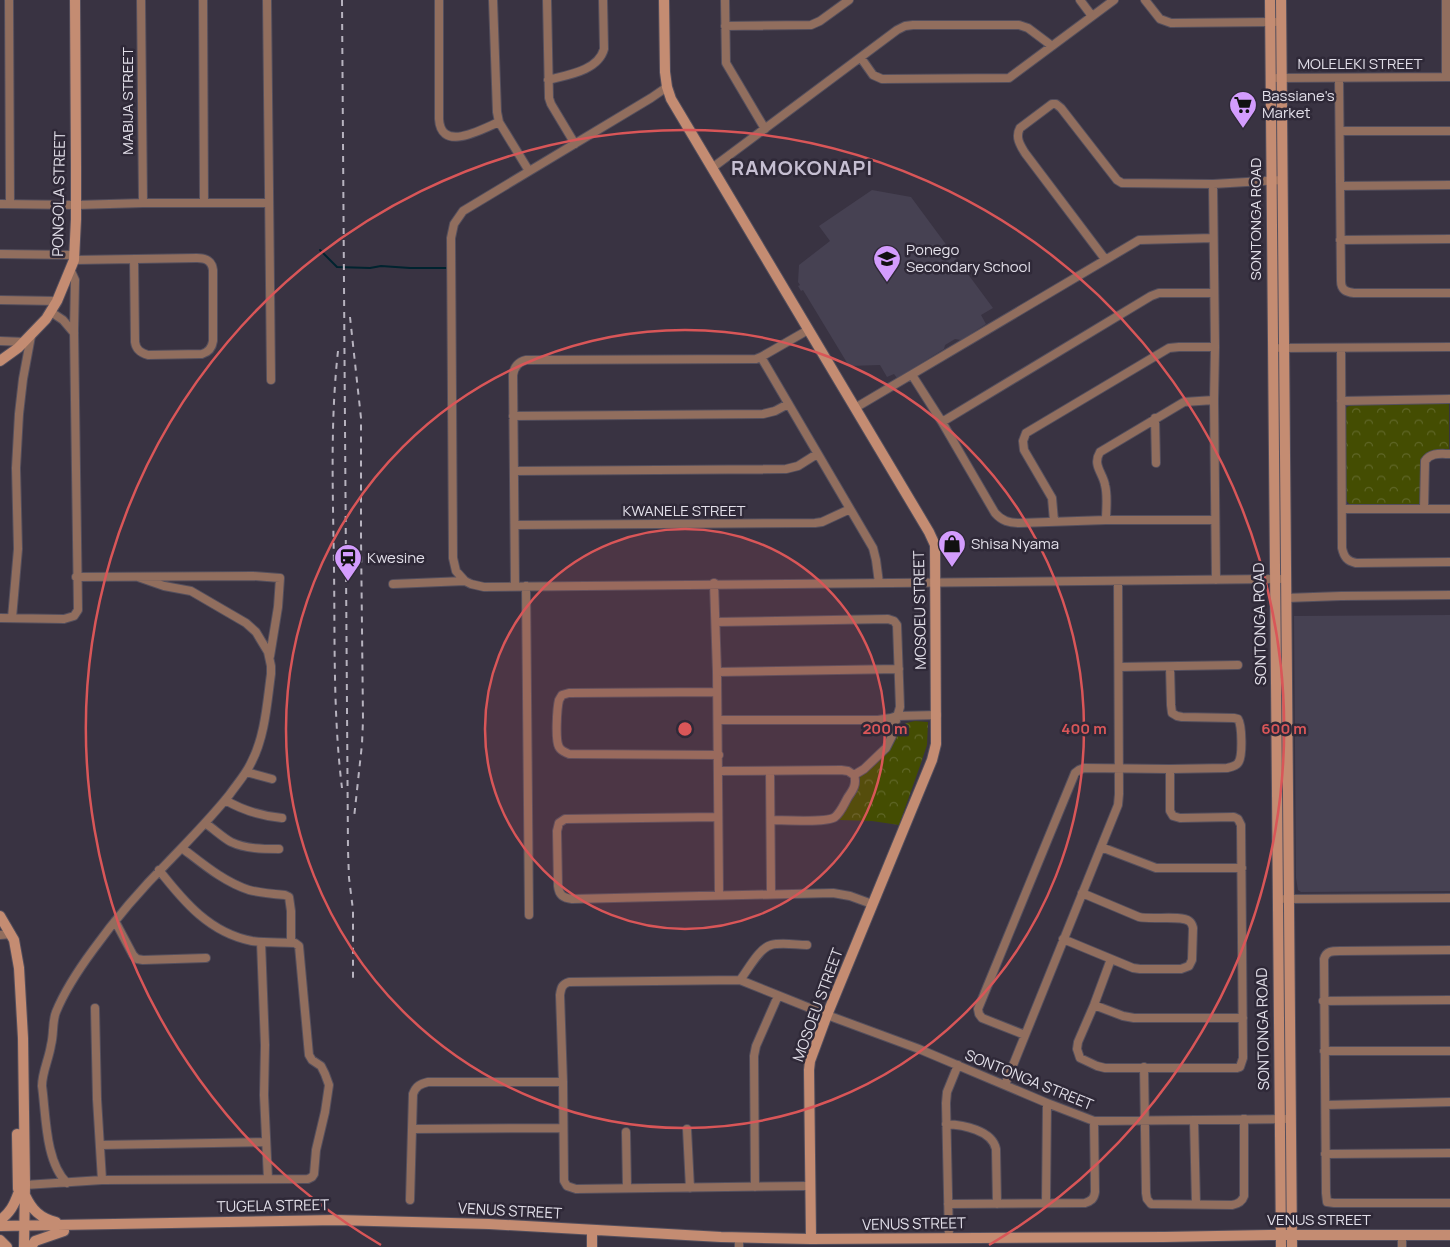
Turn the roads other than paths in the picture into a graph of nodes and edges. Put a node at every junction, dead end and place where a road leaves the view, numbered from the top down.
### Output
1 (9, 0) edge
2 (75, 0) edge
3 (141, 0) edge
4 (203, 0) edge
5 (267, 0) edge
6 (439, 0) edge
7 (493, 0) edge
8 (548, 0) edge
9 (603, 0) edge
10 (664, 0) edge
11 (725, 0) edge
12 (849, 0) edge
13 (1080, 0) edge
14 (1114, 0) edge
15 (1145, 0) edge
16 (1270, 0) edge
17 (1281, 0) edge
18 (1446, 0) edge
19 (1092, 16) junction
20 (1270, 22) junction
21 (1281, 22) junction
22 (726, 26) junction
23 (0, 28) edge
24 (9, 28) junction
25 (1052, 46) junction
26 (861, 58) junction
27 (1448, 77) edge
28 (1276, 78) junction
29 (1339, 78) junction
30 (548, 80) junction
31 (666, 87) junction
32 (499, 122) junction
33 (765, 129) junction
34 (1340, 131) junction
35 (1450, 131) edge
36 (575, 144) junction
37 (712, 168) junction
38 (529, 172) junction
39 (1282, 180) junction
40 (1271, 181) junction
41 (1213, 184) junction
42 (1450, 185) edge
43 (1340, 186) junction
44 (143, 203) junction
45 (204, 203) junction
46 (268, 203) junction
47 (0, 204) edge
48 (10, 204) junction
49 (76, 205) junction
50 (1213, 238) junction
51 (1450, 239) edge
52 (1340, 240) junction
53 (0, 254) edge
54 (1105, 259) junction
55 (134, 260) junction
56 (73, 261) junction
57 (1214, 293) junction
58 (1450, 293) edge
59 (0, 300) edge
60 (57, 301) junction
61 (51, 312) junction
62 (808, 330) junction
63 (74, 333) junction
64 (28, 339) junction
65 (0, 341) edge
66 (1215, 347) junction
67 (1450, 347) edge
68 (1272, 348) junction
69 (1284, 348) junction
70 (1341, 348) junction
71 (761, 357) junction
72 (0, 361) edge
73 (912, 375) junction
74 (271, 380) dead end
75 (1214, 400) junction
76 (1450, 400) edge
77 (1341, 401) junction
78 (788, 404) junction
79 (855, 408) junction
80 (513, 416) junction
81 (1156, 418) junction
82 (942, 422) junction
83 (817, 454) junction
84 (1450, 454) edge
85 (1156, 463) dead end
86 (514, 471) junction
87 (850, 509) junction
88 (1342, 509) junction
89 (1424, 509) junction
90 (1450, 509) edge
91 (1106, 520) junction
92 (1215, 520) junction
93 (1054, 522) junction
94 (514, 525) junction
95 (1450, 562) edge
96 (76, 577) junction
97 (138, 577) junction
98 (1275, 579) junction
99 (1286, 579) junction
100 (1118, 580) junction
101 (1216, 580) junction
102 (465, 581) junction
103 (714, 583) junction
104 (879, 583) junction
105 (936, 583) junction
106 (393, 584) dead end
107 (515, 586) junction
108 (526, 586) junction
109 (1450, 595) edge
110 (1286, 598) junction
111 (0, 618) edge
112 (12, 618) junction
113 (716, 622) junction
114 (269, 658) junction
115 (1238, 665) dead end
116 (1170, 666) junction
117 (1119, 667) junction
118 (899, 669) junction
119 (717, 672) junction
120 (718, 692) junction
121 (937, 715) junction
122 (897, 716) junction
123 (718, 720) junction
124 (719, 755) junction
125 (1119, 768) junction
126 (1170, 769) junction
127 (719, 770) junction
128 (770, 771) junction
129 (246, 772) junction
130 (854, 775) junction
131 (272, 779) dead end
132 (225, 800) junction
133 (718, 817) junction
134 (282, 818) dead end
135 (771, 820) junction
136 (205, 823) junction
137 (1101, 847) junction
138 (182, 848) junction
139 (279, 849) dead end
140 (1242, 868) junction
141 (159, 870) junction
142 (1082, 893) junction
143 (771, 894) junction
144 (719, 895) junction
145 (1277, 898) junction
146 (1450, 898) edge
147 (1288, 899) junction
148 (872, 904) junction
149 (529, 915) dead end
150 (0, 916) edge
151 (115, 921) junction
152 (11, 934) junction
153 (0, 935) edge
154 (1063, 939) junction
155 (261, 942) junction
156 (291, 943) junction
157 (807, 946) dead end
158 (1450, 950) edge
159 (206, 958) dead end
160 (1111, 959) junction
161 (740, 980) junction
162 (778, 996) junction
163 (1450, 1000) edge
164 (1323, 1001) junction
165 (1094, 1005) junction
166 (96, 1008) dead end
167 (826, 1015) junction
168 (1243, 1018) junction
169 (1025, 1035) junction
170 (1324, 1051) junction
171 (1450, 1051) edge
172 (958, 1065) junction
173 (1144, 1067) junction
174 (563, 1082) junction
175 (1005, 1085) junction
176 (1450, 1102) edge
177 (1047, 1103) junction
178 (1326, 1105) junction
179 (1290, 1118) junction
180 (1244, 1119) junction
181 (1279, 1119) junction
182 (1144, 1120) junction
183 (1194, 1120) junction
184 (1094, 1121) junction
185 (946, 1124) junction
186 (563, 1128) junction
187 (412, 1129) junction
188 (687, 1129) dead end
189 (626, 1132) dead end
190 (266, 1142) junction
191 (100, 1145) junction
192 (1450, 1153) edge
193 (1325, 1154) junction
194 (268, 1179) junction
195 (102, 1180) junction
196 (67, 1183) junction
197 (809, 1186) junction
198 (755, 1187) junction
199 (627, 1188) junction
200 (690, 1188) junction
201 (22, 1191) junction
202 (410, 1200) dead end
203 (1046, 1203) junction
204 (1450, 1203) edge
205 (948, 1204) junction
206 (997, 1204) junction
207 (1196, 1204) junction
208 (0, 1220) edge
209 (379, 1220) joint
210 (0, 1226) edge
211 (66, 1228) junction
212 (21, 1229) junction
213 (592, 1230) junction
214 (0, 1233) edge
215 (1281, 1235) junction
216 (1292, 1235) junction
217 (1402, 1235) junction
218 (1450, 1235) edge
219 (811, 1239) junction
220 (949, 1239) junction
221 (0, 1240) edge
222 (739, 1242) edge
223 (993, 1242) edge
224 (1036, 1242) edge
225 (852, 1243) edge
226 (7, 1247) edge
227 (18, 1247) edge
228 (24, 1247) edge
229 (31, 1247) edge
230 (592, 1247) edge
231 (1281, 1247) edge
232 (1292, 1247) edge
233 (1402, 1247) edge

1 - 24 street
2 - 49 street, PONGOLA STREET
3 - 44 street, MABIJA STREET
4 - 45 street
5 - 46 street
6 - 32 street
7 - 32 street
8 - 30 street
9 - 30 street
10 - 31 street, MOSOEU STREET
11 - 22 street
12 - 22 street
13 - 19 street
14 - 19 street
15 - 20 street
16 - 20 street, SONTONGA ROAD
17 - 21 street, SONTONGA ROAD
18 - 27 street
19 - 25 street
20 - 21 street
20 - 28 street, SONTONGA ROAD
21 - 28 street, SONTONGA ROAD
22 - 33 street
23 - 24 street
24 - 48 street
25 - 26 street
25 - 26 street
26 - 33 street
27 - 29 street, MOLELEKI STREET
28 - 29 street, MOLELEKI STREET
28 - 39 street, SONTONGA ROAD
28 - 40 street, SONTONGA ROAD
29 - 34 street
30 - 36 street
31 - 36 street
31 - 37 street, MOSOEU STREET
32 - 38 street
33 - 37 street
34 - 35 street
34 - 43 street
36 - 38 street
37 - 62 street, MOSOEU STREET
38 - 102 street
39 - 40 street
39 - 69 street, SONTONGA ROAD
40 - 41 street
40 - 68 street, SONTONGA ROAD
41 - 50 street
41 - 54 street
42 - 43 street
43 - 52 street
44 - 45 street
44 - 49 street
45 - 46 street
46 - 74 street
47 - 48 street
48 - 49 street
49 - 56 street, PONGOLA STREET
50 - 54 street
50 - 57 street
51 - 52 street
52 - 58 street
53 - 56 street
54 - 73 street
55 - 55 street
55 - 56 street
56 - 60 street, PONGOLA STREET
56 - 63 street
57 - 66 street
57 - 82 street
59 - 60 street
60 - 61 street, PONGOLA STREET
61 - 63 street
61 - 64 street, PONGOLA STREET
62 - 71 street
62 - 79 street, MOSOEU STREET
63 - 96 street
64 - 65 street
64 - 72 street, PONGOLA STREET
64 - 112 street
66 - 75 street
66 - 93 street
67 - 70 street
68 - 69 street
68 - 98 street, SONTONGA ROAD
69 - 70 street
69 - 99 street, SONTONGA ROAD
70 - 77 street
71 - 78 street
71 - 80 street
73 - 79 street
73 - 82 street
75 - 81 street
75 - 92 street
76 - 77 street
77 - 88 street
78 - 80 street
78 - 83 street
79 - 105 street, MOSOEU STREET
80 - 86 street
81 - 85 street
81 - 91 street
82 - 93 street
83 - 86 street
83 - 87 street
84 - 89 street
86 - 94 street
87 - 94 street, KWANELE STREET
87 - 104 street
88 - 89 street
88 - 95 street
89 - 90 street
91 - 92 street
91 - 93 street
92 - 101 street
94 - 107 street
96 - 97 street
96 - 112 street
97 - 114 street
97 - 114 street
98 - 99 street
98 - 101 street
98 - 145 street, SONTONGA ROAD
99 - 110 street, SONTONGA ROAD
100 - 101 street
100 - 105 street
100 - 117 street
102 - 106 street
102 - 107 street
103 - 104 street
103 - 108 street
103 - 113 street
104 - 105 street
105 - 121 street, MOSOEU STREET
107 - 108 street
108 - 149 street
109 - 110 street
110 - 147 street, SONTONGA ROAD
111 - 112 street
113 - 118 street
113 - 119 street
114 - 129 street
115 - 116 street
116 - 117 street
116 - 126 street
117 - 125 street
118 - 119 street
118 - 122 street
119 - 120 street
120 - 123 street
120 - 124 street
121 - 122 street
121 - 148 street, MOSOEU STREET
122 - 123 street
122 - 130 street
123 - 124 street
124 - 127 street
125 - 126 street
125 - 137 street
125 - 169 street
126 - 140 street
127 - 128 street
127 - 133 street
128 - 130 street
128 - 135 street
129 - 131 street
129 - 132 street
130 - 135 street
132 - 134 street
132 - 136 street
133 - 144 street
133 - 144 street
135 - 143 street
136 - 138 street
136 - 139 street
137 - 140 street
137 - 142 street
138 - 141 street
138 - 156 street
140 - 168 street
141 - 151 street
141 - 155 street
142 - 154 street
142 - 160 street
143 - 144 street
143 - 148 street
145 - 147 street
145 - 181 street, SONTONGA ROAD
146 - 147 street
147 - 179 street, SONTONGA ROAD
148 - 167 street, MOSOEU STREET
150 - 152 street
151 - 159 street
151 - 196 street
152 - 153 street
152 - 201 street
154 - 160 street
154 - 169 street
155 - 156 street
155 - 190 street
156 - 194 street
157 - 161 street
158 - 164 street
160 - 165 street
161 - 162 street, SONTONGA STREET
161 - 174 street
162 - 167 street, SONTONGA STREET
162 - 198 street
163 - 164 street
164 - 170 street
165 - 168 street
165 - 173 street
166 - 191 street
167 - 172 street, SONTONGA STREET
167 - 197 street, MOSOEU STREET
168 - 173 street
169 - 175 street
170 - 171 street
170 - 178 street
172 - 175 street, SONTONGA STREET
172 - 185 street
173 - 182 street
174 - 186 street
174 - 187 street
175 - 177 street, SONTONGA STREET
176 - 178 street
177 - 184 street, SONTONGA STREET
177 - 203 street
178 - 193 street
179 - 181 street, SONTONGA STREET
179 - 216 street, SONTONGA ROAD
180 - 181 street, SONTONGA STREET
180 - 183 street, SONTONGA STREET
180 - 207 street
181 - 215 street, SONTONGA ROAD
182 - 183 street, SONTONGA STREET
182 - 184 street, SONTONGA STREET
182 - 207 street
183 - 207 street
184 - 203 street
185 - 205 street
185 - 206 street
186 - 187 street
186 - 199 street
187 - 202 street
188 - 200 street
189 - 199 street
190 - 191 street
190 - 194 street
191 - 195 street
192 - 193 street
193 - 204 street
194 - 195 street
195 - 196 street
196 - 201 street
197 - 198 street
197 - 219 street, MOSOEU STREET
198 - 200 street
199 - 200 street
201 - 208 street
201 - 211 street
201 - 212 street
203 - 206 street
205 - 206 street
205 - 220 street
209 - 211 street, TUGELA STREET
209 - 213 street, VENUS STREET
210 - 212 street, TUGELA STREET
211 - 212 street, TUGELA STREET
211 - 229 street
212 - 214 street, TUGELA STREET
212 - 227 street
212 - 228 street
213 - 222 street, VENUS STREET
213 - 230 street
215 - 216 street, VENUS STREET
215 - 224 street, VENUS STREET
215 - 231 street, SONTONGA ROAD
216 - 217 street, VENUS STREET
216 - 232 street, SONTONGA ROAD
217 - 218 street, VENUS STREET
217 - 233 street
219 - 222 street, VENUS STREET
219 - 225 street, VENUS STREET
220 - 223 street, VENUS STREET
220 - 225 street, VENUS STREET
221 - 226 street
223 - 224 street, VENUS STREET

